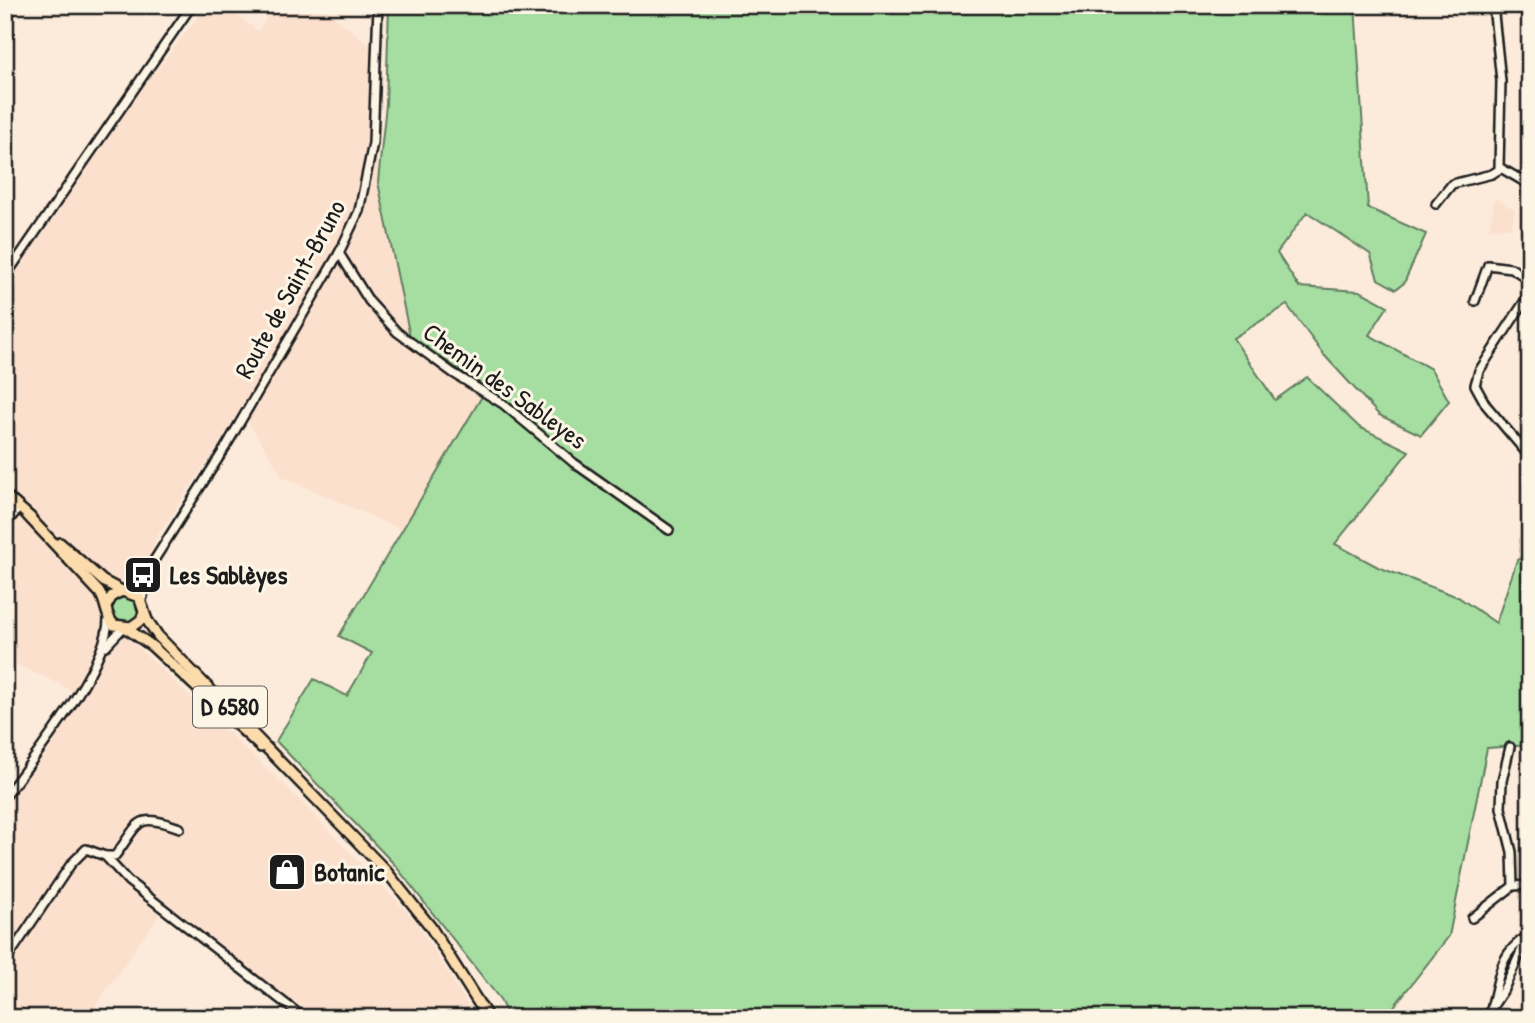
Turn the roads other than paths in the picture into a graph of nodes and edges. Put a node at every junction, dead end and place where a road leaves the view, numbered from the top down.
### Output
1 (192, 5) edge
2 (378, 5) edge
3 (1493, 5) edge
4 (1500, 169) junction
5 (1530, 185) edge
6 (1436, 204) dead end
7 (339, 253) junction
8 (5, 277) edge
9 (1530, 280) edge
10 (1530, 293) edge
11 (1475, 301) dead end
12 (1530, 457) edge
13 (5, 495) edge
14 (19, 508) junction
15 (28, 516) junction
16 (5, 525) edge
17 (668, 530) dead end
18 (150, 565) junction
19 (123, 591) junction
20 (142, 600) junction
21 (107, 605) junction
22 (144, 613) junction
23 (108, 618) junction
24 (125, 628) junction
25 (99, 655) junction
26 (1510, 747) dead end
27 (299, 780) junction
28 (5, 797) edge
29 (180, 828) dead end
30 (105, 856) junction
31 (1530, 885) edge
32 (1513, 886) junction
33 (1472, 918) dead end
34 (1529, 935) edge
35 (5, 962) edge
36 (1491, 1008) junction
37 (304, 1018) edge
38 (488, 1018) edge
39 (1485, 1018) edge

1 - 8 street
2 - 7 street, Route de Saint-Bruno
3 - 4 street
4 - 5 street
4 - 6 street
7 - 17 street, Chemin des Sableyes
7 - 18 street, Route de Saint-Bruno
9 - 11 street
10 - 12 street
13 - 14 main road
14 - 15 main road
14 - 16 street
15 - 19 main road
15 - 21 main road
18 - 19 street
18 - 20 street
19 - 20 main road
19 - 21 main road
20 - 22 main road
21 - 23 main road
22 - 24 main road
22 - 27 main road, D 6580
23 - 24 main road
23 - 25 street
24 - 25 street
24 - 27 main road, D 6580
25 - 28 street
26 - 32 street
27 - 38 main road, D 6580
29 - 30 street
30 - 35 street
30 - 37 street
31 - 32 street
32 - 33 street
34 - 36 street
34 - 36 street
36 - 39 street

